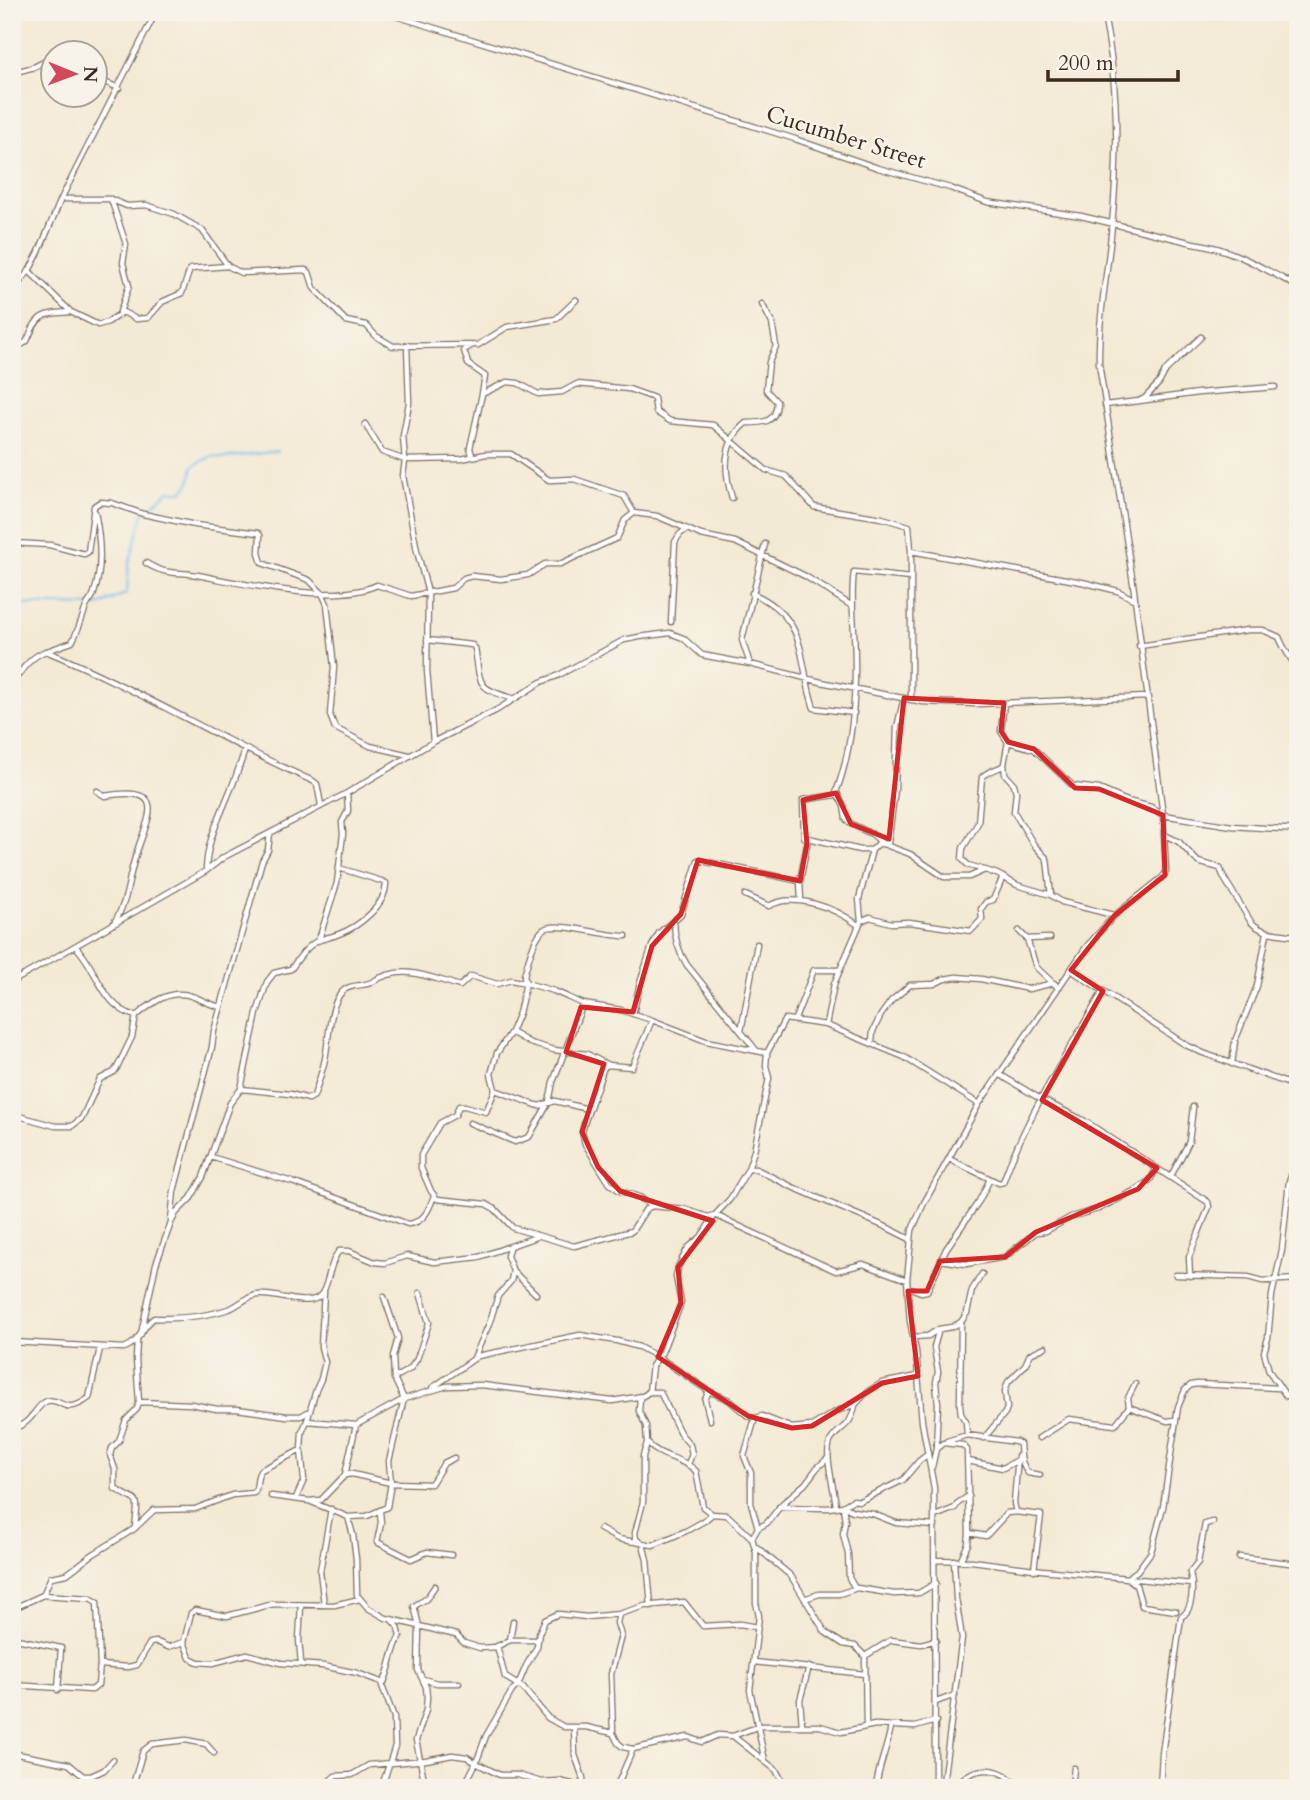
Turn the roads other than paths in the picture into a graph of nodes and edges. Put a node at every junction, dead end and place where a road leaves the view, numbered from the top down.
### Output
1 (156, 12) edge
2 (383, 12) edge
3 (1103, 12) edge
4 (38, 65) edge
5 (12, 73) edge
6 (108, 83) edge
7 (119, 88) junction
8 (61, 199) junction
9 (110, 199) junction
10 (1112, 223) junction
11 (228, 266) junction
12 (29, 271) junction
13 (1298, 287) edge
14 (12, 292) edge
15 (576, 300) dead end
16 (762, 304) dead end
17 (71, 312) junction
18 (120, 312) junction
19 (1201, 337) dead end
20 (12, 345) edge
21 (407, 345) junction
22 (471, 345) junction
23 (1275, 387) dead end
24 (482, 394) junction
25 (1139, 401) junction
26 (1105, 405) junction
27 (365, 424) dead end
28 (731, 441) junction
29 (472, 455) junction
30 (405, 460) junction
31 (732, 498) dead end
32 (94, 506) junction
33 (634, 513) junction
34 (687, 528) junction
35 (12, 543) edge
36 (765, 544) dead end
37 (911, 551) junction
38 (762, 555) junction
39 (146, 563) dead end
40 (911, 578) junction
41 (322, 593) junction
42 (428, 593) junction
43 (752, 593) junction
44 (1134, 600) junction
45 (852, 606) junction
46 (671, 622) dead end
47 (427, 640) junction
48 (1139, 646) junction
49 (46, 651) junction
50 (750, 664) junction
51 (1298, 671) edge
52 (807, 679) junction
53 (12, 685) edge
54 (854, 688) junction
55 (1147, 697) junction
56 (904, 698) junction
57 (516, 699) junction
58 (911, 700) junction
59 (1004, 703) junction
60 (853, 713) junction
61 (433, 742) junction
62 (1008, 742) junction
63 (246, 750) junction
64 (410, 755) junction
65 (1004, 764) junction
66 (97, 791) dead end
67 (347, 793) junction
68 (836, 793) junction
69 (321, 805) junction
70 (1163, 815) junction
71 (1298, 830) edge
72 (270, 832) junction
73 (1165, 835) junction
74 (808, 839) junction
75 (883, 844) junction
76 (872, 850) junction
77 (339, 868) junction
78 (985, 870) junction
79 (206, 871) junction
80 (1003, 877) junction
81 (800, 881) junction
82 (745, 895) dead end
83 (1051, 895) junction
84 (801, 901) junction
85 (1114, 916) junction
86 (674, 921) junction
87 (114, 923) junction
88 (860, 923) junction
89 (1019, 932) dead end
90 (1267, 933) junction
91 (626, 936) dead end
92 (1298, 937) edge
93 (1050, 938) dead end
94 (1027, 939) junction
95 (319, 940) junction
96 (757, 944) dead end
97 (75, 946) junction
98 (841, 970) junction
99 (1071, 970) junction
100 (12, 982) edge
101 (526, 983) junction
102 (1056, 986) junction
103 (1103, 990) junction
104 (583, 1004) junction
105 (221, 1007) junction
106 (633, 1014) junction
107 (136, 1016) junction
108 (794, 1019) junction
109 (652, 1020) junction
110 (825, 1025) junction
111 (511, 1032) junction
112 (741, 1032) junction
113 (872, 1043) junction
114 (756, 1051) junction
115 (566, 1052) junction
116 (767, 1054) junction
117 (1233, 1064) junction
118 (608, 1065) junction
119 (999, 1074) junction
120 (1298, 1087) edge
121 (241, 1089) junction
122 (495, 1090) junction
123 (1042, 1100) junction
124 (549, 1102) junction
125 (979, 1104) junction
126 (1193, 1107) dead end
127 (588, 1109) junction
128 (12, 1114) edge
129 (470, 1123) dead end
130 (211, 1157) junction
131 (949, 1159) junction
132 (1298, 1166) edge
133 (1157, 1168) junction
134 (748, 1169) junction
135 (1171, 1176) junction
136 (990, 1179) junction
137 (434, 1196) junction
138 (652, 1206) junction
139 (715, 1215) junction
140 (171, 1223) junction
141 (537, 1236) junction
142 (910, 1239) junction
143 (509, 1248) junction
144 (941, 1260) junction
145 (513, 1271) junction
146 (982, 1274) dead end
147 (1176, 1275) dead end
148 (1191, 1276) junction
149 (1298, 1279) edge
150 (908, 1280) junction
151 (1275, 1280) junction
152 (908, 1287) junction
153 (324, 1291) junction
154 (420, 1293) dead end
155 (536, 1294) dead end
156 (384, 1297) dead end
157 (961, 1322) junction
158 (939, 1329) junction
159 (141, 1334) junction
160 (914, 1337) junction
161 (137, 1341) junction
162 (12, 1342) edge
163 (1045, 1347) dead end
164 (100, 1348) junction
165 (659, 1357) junction
166 (474, 1359) junction
167 (918, 1376) junction
168 (394, 1378) junction
169 (1135, 1384) dead end
170 (1279, 1388) junction
171 (428, 1390) junction
172 (709, 1391) junction
173 (649, 1392) junction
174 (640, 1396) junction
175 (1286, 1396) dead end
176 (404, 1399) junction
177 (139, 1402) junction
178 (856, 1404) junction
179 (1129, 1407) junction
180 (308, 1412) junction
181 (755, 1418) junction
182 (710, 1420) dead end
183 (1175, 1420) junction
184 (307, 1421) junction
185 (1167, 1421) junction
186 (356, 1425) junction
187 (12, 1428) edge
188 (1175, 1430) junction
189 (967, 1435) junction
190 (1040, 1438) dead end
191 (984, 1439) junction
192 (647, 1443) junction
193 (943, 1443) junction
194 (936, 1449) junction
195 (301, 1450) junction
196 (928, 1454) junction
197 (454, 1458) dead end
198 (829, 1458) junction
199 (1017, 1458) junction
200 (968, 1461) junction
201 (688, 1465) junction
202 (931, 1472) junction
203 (345, 1475) junction
204 (1040, 1475) dead end
205 (391, 1483) junction
206 (969, 1495) junction
207 (271, 1496) dead end
208 (296, 1498) dead end
209 (309, 1501) junction
210 (836, 1506) junction
211 (844, 1506) junction
212 (779, 1507) junction
213 (331, 1509) junction
214 (380, 1512) junction
215 (1016, 1512) junction
216 (712, 1514) junction
217 (935, 1516) junction
218 (348, 1517) junction
219 (1213, 1522) dead end
220 (935, 1526) junction
221 (758, 1528) junction
222 (134, 1529) junction
223 (600, 1529) dead end
224 (969, 1533) junction
225 (752, 1538) junction
226 (643, 1544) junction
227 (753, 1545) junction
228 (451, 1555) dead end
229 (1239, 1557) dead end
230 (936, 1560) junction
231 (957, 1560) junction
232 (1298, 1564) edge
233 (1034, 1570) junction
234 (1128, 1578) junction
235 (936, 1583) junction
236 (1192, 1584) junction
237 (435, 1586) dead end
238 (855, 1588) junction
239 (43, 1595) junction
240 (807, 1598) junction
241 (360, 1599) junction
242 (301, 1605) junction
243 (324, 1605) junction
244 (651, 1606) junction
245 (12, 1609) edge
246 (1176, 1611) dead end
247 (619, 1614) junction
248 (391, 1619) junction
249 (513, 1621) dead end
250 (419, 1626) junction
251 (757, 1627) junction
252 (12, 1638) edge
253 (510, 1640) junction
254 (537, 1640) junction
255 (936, 1640) junction
256 (184, 1642) junction
257 (497, 1646) junction
258 (865, 1656) junction
259 (754, 1662) junction
260 (301, 1663) junction
261 (100, 1665) junction
262 (809, 1667) junction
263 (865, 1674) junction
264 (422, 1679) junction
265 (384, 1683) junction
266 (459, 1683) dead end
267 (12, 1685) edge
268 (518, 1685) junction
269 (58, 1690) junction
270 (955, 1695) junction
271 (936, 1702) junction
272 (936, 1721) junction
273 (802, 1725) junction
274 (866, 1726) junction
275 (891, 1726) junction
276 (574, 1727) junction
277 (756, 1727) junction
278 (613, 1733) junction
279 (733, 1737) junction
280 (633, 1749) junction
281 (12, 1753) edge
282 (214, 1753) dead end
283 (113, 1760) dead end
284 (419, 1760) junction
285 (765, 1761) junction
286 (388, 1762) junction
287 (476, 1763) junction
288 (1074, 1768) dead end
289 (943, 1783) junction
290 (936, 1785) edge
291 (957, 1786) edge
292 (132, 1788) edge
293 (322, 1788) edge
294 (379, 1788) edge
295 (424, 1788) edge
296 (463, 1788) edge
297 (577, 1788) edge
298 (583, 1788) edge
299 (616, 1788) edge
300 (786, 1788) edge
301 (876, 1788) edge
302 (1020, 1788) edge
303 (1072, 1788) edge
304 (1160, 1788) edge

1 - 7 street
2 - 10 street, Cucumber Street
3 - 10 street
4 - 5 street
6 - 7 street
7 - 8 street
8 - 9 street
8 - 12 street
9 - 11 street
9 - 18 street
10 - 13 street, Cucumber Street
10 - 26 street
11 - 18 street
11 - 21 street
12 - 14 street
12 - 17 street
15 - 22 street
16 - 28 street
17 - 18 street
17 - 20 street
19 - 25 street
21 - 22 street
21 - 30 street
22 - 24 street
23 - 25 street
24 - 28 street
24 - 29 street
25 - 26 street
26 - 44 street
27 - 30 street
28 - 31 street
28 - 37 street
29 - 30 street
29 - 33 street
30 - 42 street
32 - 35 street
32 - 41 street
32 - 49 street
33 - 34 street
33 - 42 street
34 - 38 street
34 - 46 street
36 - 38 street
37 - 40 street
37 - 44 street
38 - 43 street
38 - 45 street
39 - 41 street
40 - 45 street
40 - 58 street
41 - 42 street
41 - 64 street
42 - 47 street
43 - 50 street
43 - 52 street
44 - 48 street
45 - 54 street
47 - 57 street
47 - 61 street
48 - 51 street
48 - 55 street
49 - 53 street
49 - 63 street
50 - 52 street
50 - 57 street
52 - 54 street
52 - 60 street
54 - 56 street
54 - 60 street
55 - 59 street
55 - 70 street
56 - 58 street
56 - 75 street
57 - 61 street
58 - 59 street
59 - 62 street
60 - 68 street
61 - 64 street
62 - 65 street
62 - 70 street
63 - 69 street
63 - 79 street
64 - 67 street
65 - 78 street
65 - 83 street
66 - 87 street
67 - 69 street
67 - 77 street
68 - 74 street
68 - 75 street
69 - 72 street
70 - 71 street
70 - 73 street
72 - 79 street
72 - 105 street
73 - 85 street
73 - 90 street
74 - 76 street
74 - 81 street
75 - 76 street
75 - 78 street
76 - 88 street
77 - 95 street
77 - 95 street
78 - 80 street
79 - 87 street
80 - 83 street
80 - 88 street
81 - 84 street
81 - 86 street
82 - 84 street
83 - 85 street
84 - 88 street
85 - 99 street
86 - 106 street
86 - 112 street
87 - 97 street
88 - 98 street
89 - 94 street
90 - 92 street
90 - 117 street
91 - 101 street
93 - 94 street
94 - 102 street
95 - 121 street
96 - 112 street
97 - 100 street
97 - 107 street
98 - 108 street
98 - 110 street
99 - 102 street
99 - 103 street
101 - 104 street
101 - 111 street
101 - 121 street
102 - 113 street
102 - 119 street
103 - 117 street
103 - 123 street
104 - 106 street
104 - 115 street
105 - 107 street
105 - 140 street
106 - 109 street
107 - 128 street
108 - 110 street
108 - 116 street
109 - 114 street
109 - 118 street
110 - 113 street
111 - 115 street
111 - 122 street
112 - 114 street
113 - 125 street
114 - 116 street
115 - 118 street
115 - 124 street
116 - 134 street
117 - 120 street
118 - 127 street
119 - 123 street
119 - 125 street
121 - 130 street
122 - 124 street
122 - 137 street
123 - 133 street
123 - 136 street
124 - 127 street
124 - 129 street
125 - 131 street
126 - 135 street
127 - 138 street
130 - 137 street
130 - 140 street
131 - 136 street
131 - 142 street
132 - 151 street
133 - 135 street
133 - 144 street
134 - 139 street
134 - 142 street
135 - 148 street
136 - 144 street
137 - 141 street
138 - 139 street
138 - 141 street
139 - 150 street
139 - 165 street
140 - 159 street
141 - 143 street
142 - 150 street
143 - 145 street
143 - 153 street
144 - 152 street
145 - 155 street
145 - 166 street
146 - 157 street
147 - 148 street
148 - 151 street
149 - 151 street
150 - 152 street
151 - 170 street
152 - 160 street
153 - 159 street
153 - 180 street
154 - 168 street
156 - 168 street
157 - 158 street
157 - 189 street
158 - 160 street
158 - 194 street
159 - 161 street
160 - 167 street
161 - 164 street
161 - 177 street
162 - 164 street
163 - 191 street
164 - 187 street
165 - 166 street
165 - 172 street
165 - 173 street
166 - 171 street
167 - 178 street
167 - 196 street
168 - 176 street
169 - 179 street
170 - 175 street
170 - 183 street
171 - 174 street
171 - 176 street
172 - 181 street
172 - 182 street
173 - 174 street
173 - 201 street
174 - 192 street
176 - 186 street
176 - 205 street
177 - 180 street
177 - 222 street
178 - 181 street
178 - 198 street
179 - 185 street
179 - 190 street
180 - 184 street
181 - 221 street
183 - 185 street
183 - 188 street
184 - 186 street
184 - 195 street
185 - 188 street
186 - 203 street
188 - 234 street
189 - 191 street
189 - 193 street
191 - 199 street
192 - 201 street
192 - 226 street
193 - 194 street
193 - 200 street
194 - 202 street
195 - 208 street
195 - 222 street
196 - 202 street
196 - 211 street
197 - 205 street
198 - 210 street
198 - 212 street
199 - 200 street
199 - 204 street
199 - 215 street
200 - 206 street
201 - 216 street
202 - 217 street
203 - 205 street
203 - 209 street
205 - 214 street
206 - 217 street
206 - 224 street
207 - 209 street
209 - 213 street
210 - 211 street
210 - 212 street
211 - 220 street
211 - 238 street
212 - 221 street
213 - 218 street
213 - 243 street
214 - 218 street
214 - 228 street
215 - 224 street
215 - 233 street
216 - 225 street
216 - 226 street
217 - 220 street
218 - 241 street
219 - 236 street
220 - 230 street
221 - 225 street
222 - 239 street
223 - 226 street
224 - 231 street
225 - 227 street
226 - 244 street
227 - 240 street
227 - 251 street
229 - 232 street
230 - 231 street
230 - 235 street
231 - 233 street
231 - 270 street
233 - 234 street
234 - 236 street
234 - 246 street
235 - 238 street
235 - 255 street
236 - 304 street
237 - 250 street
238 - 240 street
239 - 245 street
239 - 261 street
240 - 258 street
241 - 243 street
241 - 248 street
242 - 243 street
242 - 256 street
242 - 260 street
244 - 247 street
244 - 251 street
247 - 254 street
247 - 278 street
248 - 250 street
248 - 265 street
249 - 253 street
250 - 257 street
250 - 264 street
251 - 259 street
252 - 269 street
253 - 254 street
253 - 257 street
254 - 268 street
255 - 258 street
255 - 271 street
256 - 260 street
256 - 261 street
257 - 268 street
258 - 263 street
259 - 262 street
259 - 277 street
260 - 265 street
261 - 269 street
262 - 263 street
262 - 273 street
263 - 274 street
264 - 266 street
264 - 284 street
265 - 286 street
267 - 269 street
268 - 276 street
268 - 287 street
270 - 271 street
270 - 289 street
271 - 272 street
272 - 275 street
272 - 290 street
273 - 274 street
273 - 277 street
274 - 275 street
275 - 301 street
276 - 278 street
276 - 298 street
277 - 279 street
277 - 285 street
278 - 280 street
279 - 280 street
279 - 285 street
280 - 299 street
281 - 283 street
282 - 292 street
284 - 286 street
284 - 287 street
284 - 295 street
285 - 300 street
286 - 293 street
286 - 294 street
287 - 296 street
287 - 297 street
288 - 303 street
289 - 290 street
289 - 291 street
291 - 302 street

